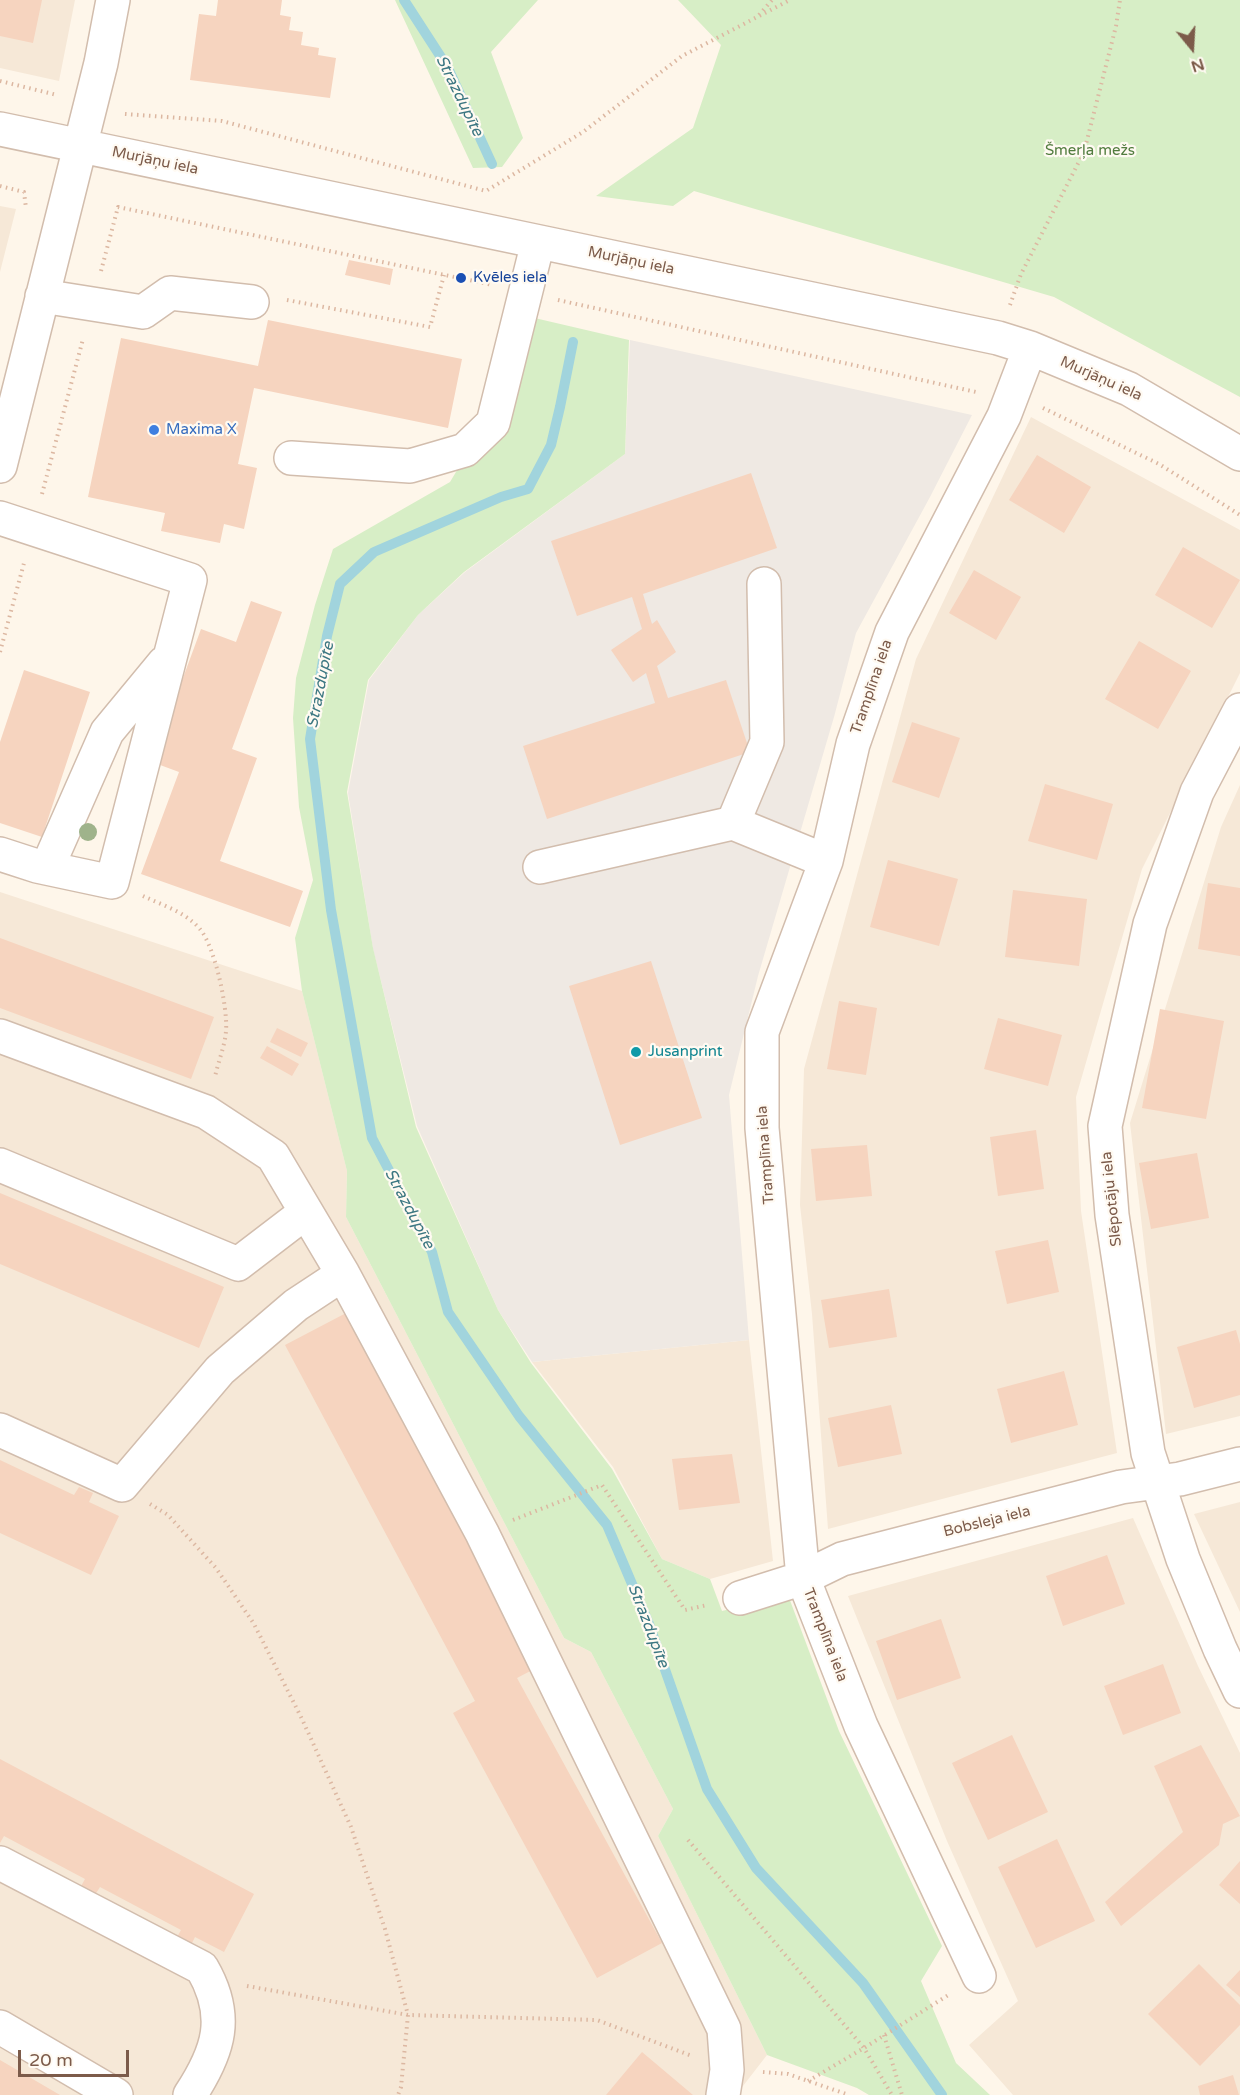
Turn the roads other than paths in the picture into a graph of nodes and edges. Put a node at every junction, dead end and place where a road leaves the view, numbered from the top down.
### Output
1 (113, 0) edge
2 (0, 129) edge
3 (80, 145) junction
4 (538, 242) junction
5 (42, 296) junction
6 (252, 302) road end
7 (1030, 348) junction
8 (1240, 454) edge
9 (291, 458) dead end
10 (0, 466) edge
11 (0, 518) edge
12 (764, 584) dead end
13 (171, 655) junction
14 (1240, 710) edge
15 (733, 823) junction
16 (0, 854) edge
17 (826, 861) junction
18 (540, 867) dead end
19 (47, 868) junction
20 (0, 1036) edge
21 (0, 1165) edge
22 (306, 1212) junction
23 (343, 1274) junction
24 (0, 1430) edge
25 (1240, 1464) edge
26 (1156, 1481) junction
27 (803, 1578) junction
28 (740, 1598) road end
29 (1240, 1691) edge
30 (0, 1863) edge
31 (979, 1976) road end
32 (0, 2027) edge
33 (725, 2082) edge
34 (116, 2095) edge
35 (190, 2095) edge

1 - 3 street
2 - 3 street, Murjāņu iela
3 - 4 street, Murjāņu iela
3 - 5 street
4 - 7 street, Murjāņu iela
4 - 9 street
5 - 6 street
5 - 10 street
7 - 8 street, Murjāņu iela
7 - 17 street, Tramplīna iela
11 - 13 street
12 - 15 street
13 - 19 street
13 - 19 street
14 - 26 street, Slēpotāju iela
15 - 17 street
15 - 18 street
16 - 19 street
17 - 27 street, Tramplīna iela
20 - 22 street
21 - 22 street
22 - 23 street
23 - 24 street
23 - 33 street
25 - 26 street, Bobsleja iela
26 - 27 street, Bobsleja iela
26 - 29 street, Slēpotāju iela
27 - 28 street, Bobsleja iela
27 - 31 street, Tramplīna iela
30 - 35 street
32 - 34 street

